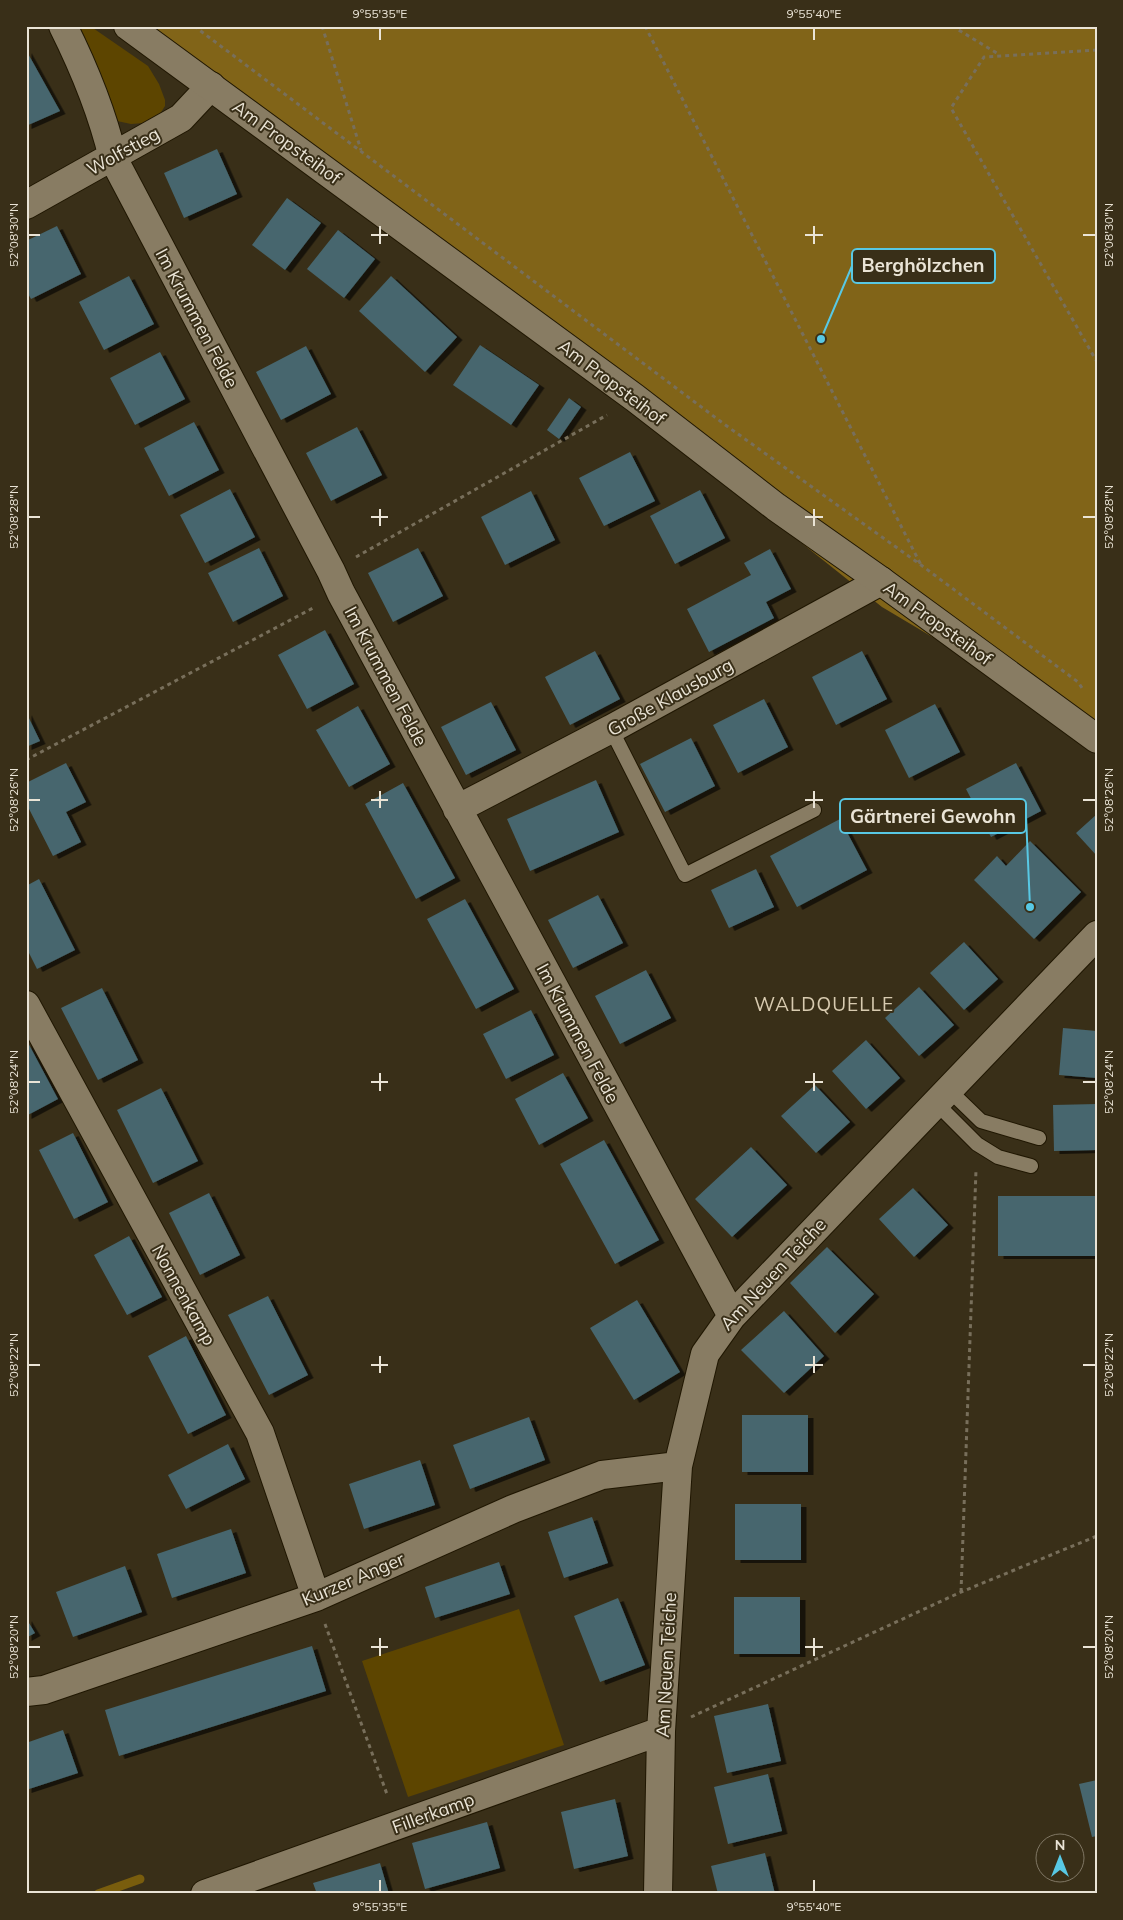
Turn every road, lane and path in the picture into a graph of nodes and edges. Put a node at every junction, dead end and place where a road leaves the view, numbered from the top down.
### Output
1 (63, 26) edge
2 (128, 26) edge
3 (194, 26) edge
4 (322, 26) edge
5 (644, 26) edge
6 (952, 26) edge
7 (1097, 50) edge
8 (1001, 56) junction
9 (211, 86) junction
10 (362, 151) junction
11 (112, 158) junction
12 (26, 205) edge
13 (1097, 362) edge
14 (635, 398) junction
15 (921, 565) junction
16 (881, 581) junction
17 (336, 582) junction
18 (1087, 694) dead end
19 (611, 729) junction
20 (1097, 739) edge
21 (26, 760) edge
22 (457, 809) junction
23 (814, 810) dead end
24 (1097, 934) edge
25 (26, 1005) edge
26 (942, 1096) junction
27 (1039, 1138) dead end
28 (977, 1144) junction
29 (1031, 1166) dead end
30 (732, 1316) junction
31 (678, 1466) junction
32 (1097, 1536) edge
33 (961, 1592) junction
34 (316, 1597) junction
35 (26, 1692) edge
36 (662, 1731) junction
37 (398, 1826) junction
38 (204, 1894) edge
39 (658, 1894) edge

1 - 11 street, Im Krummen Felde
2 - 9 street, Am Propsteihof
3 - 10 path
4 - 10 path
5 - 15 path
6 - 8 path
7 - 8 path
8 - 13 path
9 - 11 street, Wolfstieg
9 - 14 street, Am Propsteihof
10 - 15 path
11 - 12 street, Wolfstieg
11 - 17 street, Im Krummen Felde
14 - 16 street, Am Propsteihof
14 - 17 path
15 - 18 path
16 - 19 street, Große Klausburg
16 - 20 street, Am Propsteihof
17 - 21 path
17 - 22 street, Im Krummen Felde
19 - 22 street, Große Klausburg
19 - 23 lane
22 - 30 street, Im Krummen Felde
24 - 26 street, Am Neuen Teiche
25 - 34 street, Nonnenkamp
26 - 27 lane
26 - 28 lane
26 - 30 street, Am Neuen Teiche
28 - 29 lane
28 - 33 path
30 - 31 street, Am Neuen Teiche
31 - 34 street, Kurzer Anger
31 - 36 street, Am Neuen Teiche
32 - 33 path
33 - 36 path
34 - 35 street, Kurzer Anger
34 - 37 path
36 - 37 street, Fillerkamp
36 - 39 street, Am Neuen Teiche
37 - 38 street, Fillerkamp

